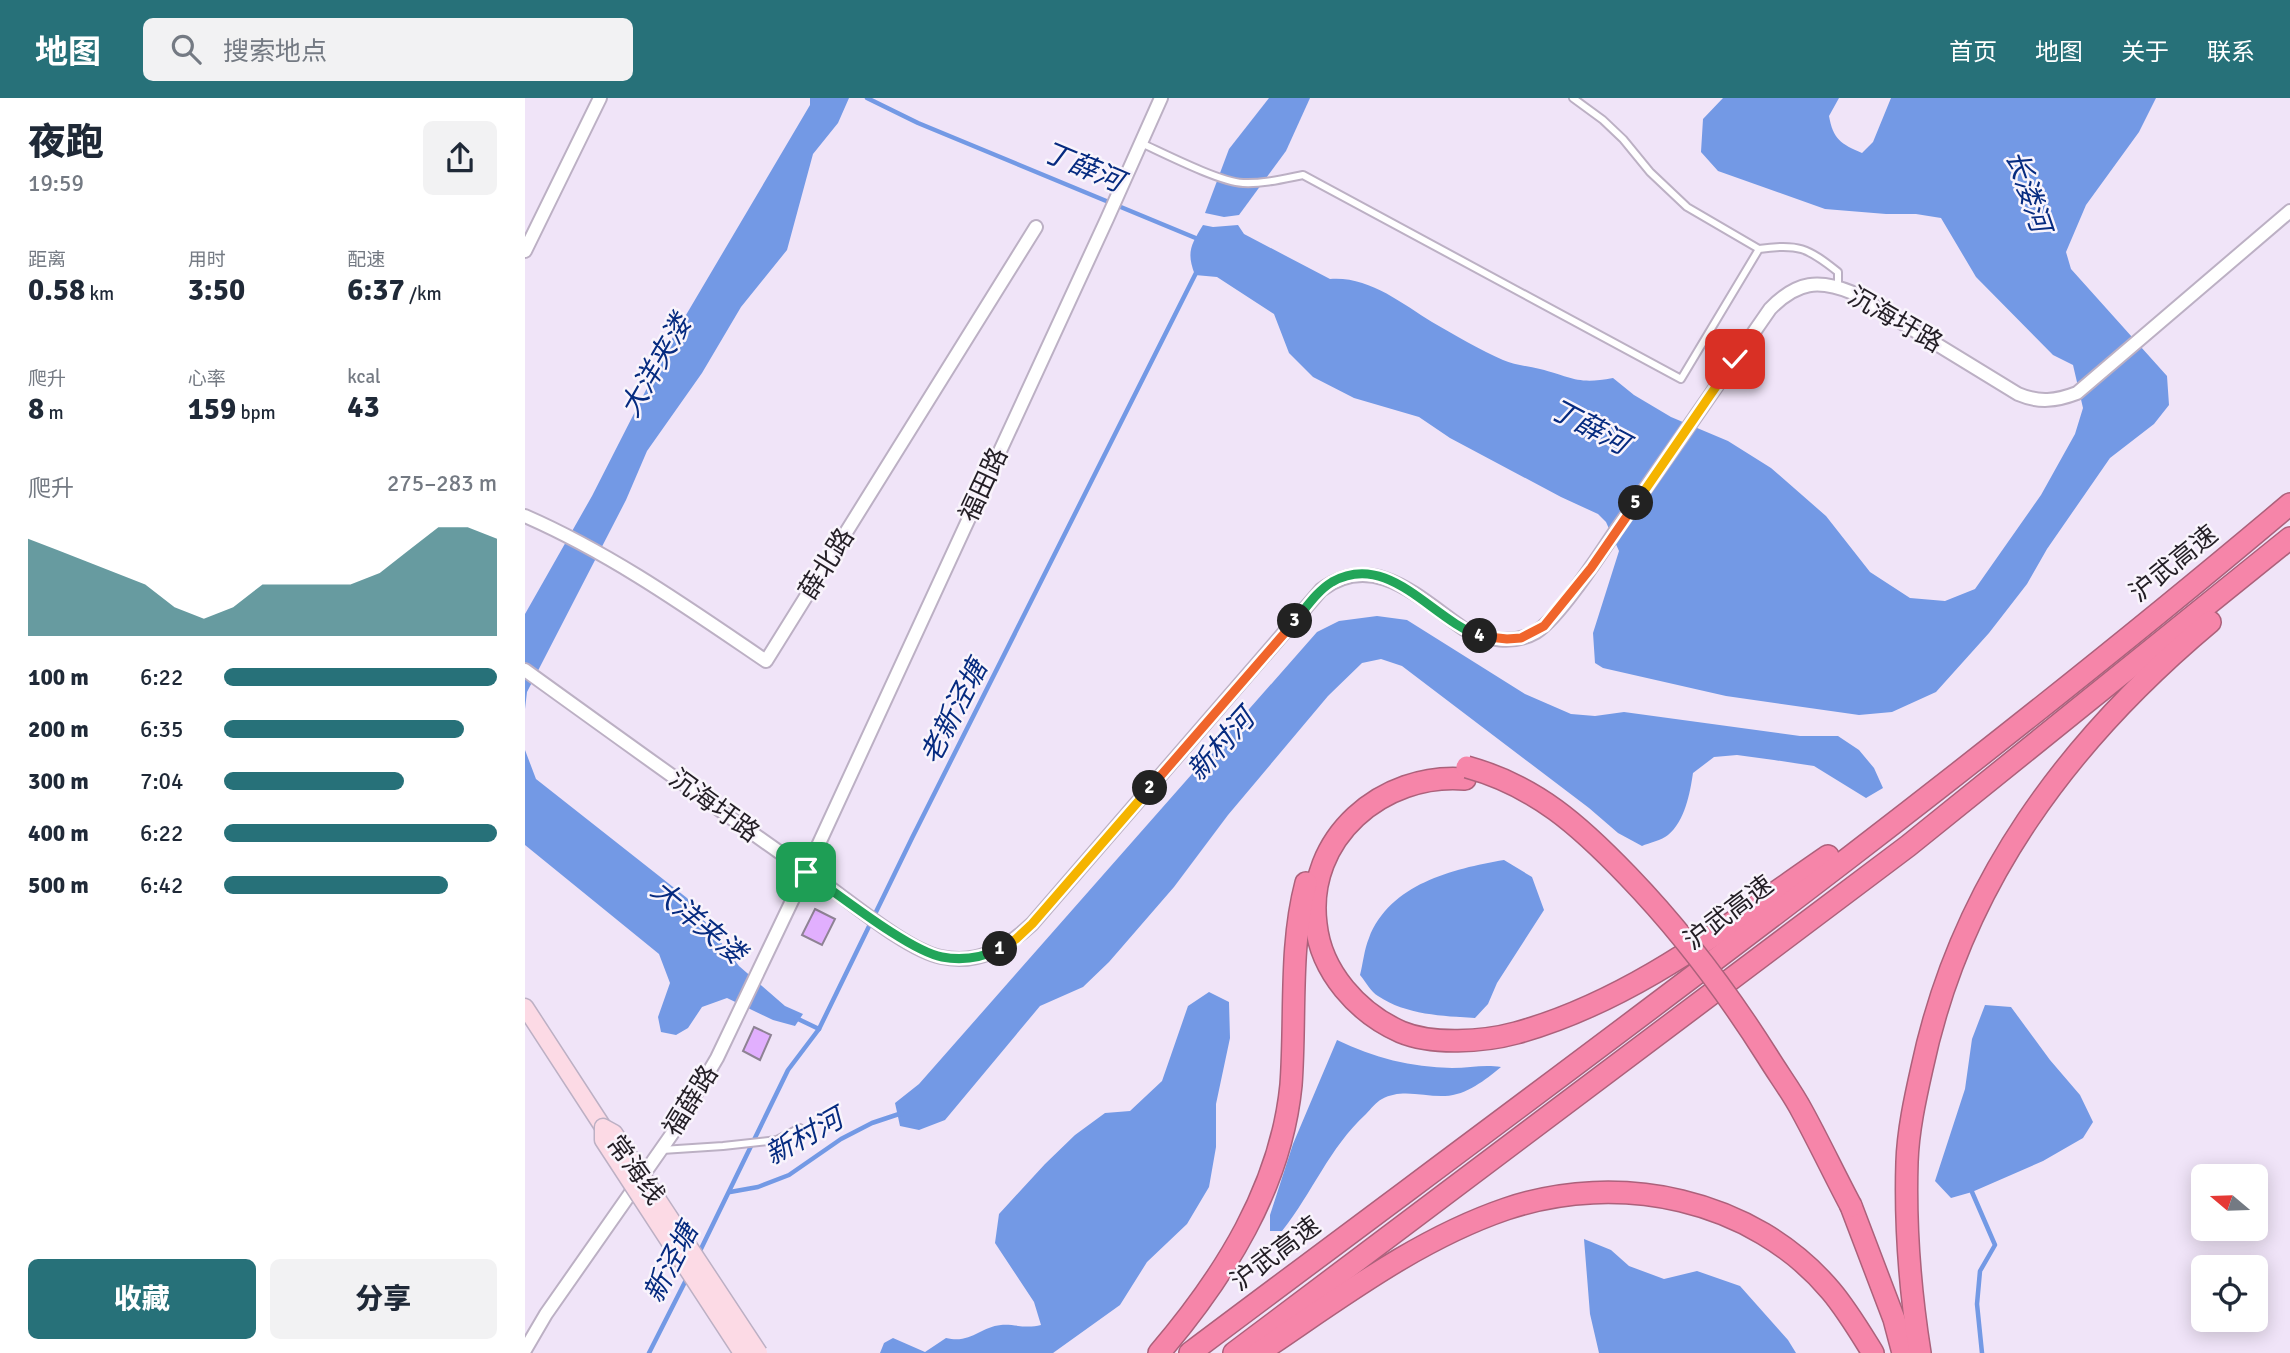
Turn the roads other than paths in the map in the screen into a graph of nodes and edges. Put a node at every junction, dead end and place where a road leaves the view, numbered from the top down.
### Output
1 (600, 98) edge
2 (1161, 98) edge
3 (1573, 98) edge
4 (1141, 144) junction
5 (2290, 211) edge
6 (1036, 227) dead end
7 (1759, 249) junction
8 (525, 251) edge
9 (1838, 286) junction
10 (2290, 504) edge
11 (525, 516) edge
12 (2290, 538) edge
13 (2290, 556) edge
14 (525, 670) edge
15 (2006, 734) junction
16 (1467, 773) junction
17 (806, 872) junction
18 (525, 1007) edge
19 (603, 1127) junction
20 (800, 1128) dead end
21 (661, 1150) junction
22 (1846, 1209) junction
23 (525, 1350) edge
24 (742, 1353) edge
25 (759, 1353) edge
26 (1159, 1353) edge
27 (1191, 1353) edge
28 (1234, 1353) edge
29 (1258, 1353) edge
30 (1873, 1353) edge
31 (1892, 1353) edge
32 (1903, 1353) edge
33 (1920, 1353) edge

1 - 8 street
2 - 4 street, 福田路
3 - 7 lane
4 - 7 lane
4 - 17 street, 福田路
5 - 9 street, 沉海圩路
6 - 11 street, 薛北路
7 - 9 lane
9 - 17 street, 沉海圩路
10 - 15 highway, 沪武高速
12 - 28 highway, 沪武高速
13 - 33 highway
14 - 17 street, 沉海圩路
15 - 16 highway
15 - 27 highway, 沪武高速
16 - 22 highway
16 - 26 highway
17 - 21 street, 福薛路
18 - 19 main road, 常海线
19 - 24 main road, 常海线, bridge
19 - 25 main road, 常海线, bridge
20 - 21 lane
21 - 23 street, 福薛路
22 - 31 highway
22 - 32 highway
29 - 30 highway

